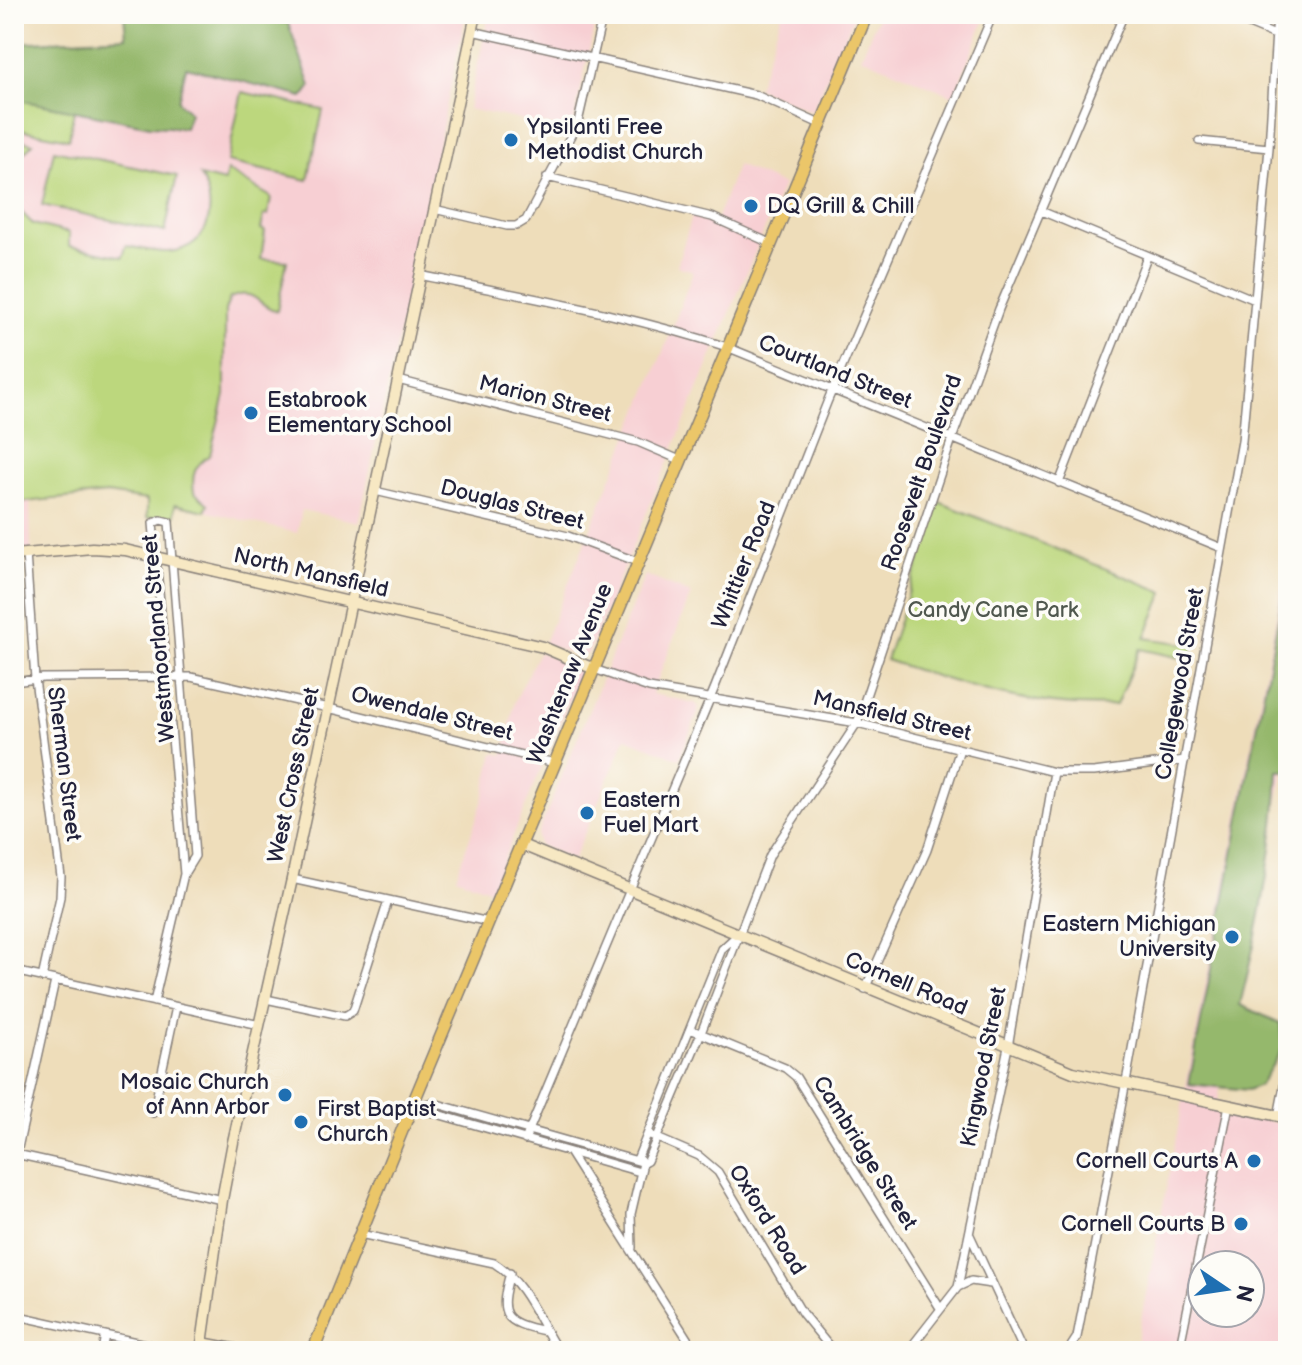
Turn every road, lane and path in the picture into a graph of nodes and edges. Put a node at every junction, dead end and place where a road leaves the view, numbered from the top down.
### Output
1 (476, 14) edge
2 (603, 14) edge
3 (867, 14) edge
4 (993, 14) edge
5 (1124, 14) edge
6 (1225, 14) edge
7 (1277, 14) edge
8 (472, 31) junction
9 (1275, 35) junction
10 (594, 58) junction
11 (820, 124) junction
12 (1199, 141) dead end
13 (1269, 148) junction
14 (547, 177) junction
15 (434, 209) junction
16 (1041, 211) junction
17 (770, 243) junction
18 (1147, 257) junction
19 (420, 275) junction
20 (1255, 300) junction
21 (727, 347) junction
22 (398, 380) junction
23 (833, 390) junction
24 (952, 439) junction
25 (680, 460) junction
26 (1059, 483) junction
27 (375, 491) junction
28 (1222, 548) junction
29 (20, 555) edge
30 (156, 557) junction
31 (172, 561) junction
32 (638, 562) junction
33 (351, 603) junction
34 (594, 669) junction
35 (166, 677) junction
36 (181, 677) junction
37 (35, 679) junction
38 (14, 682) edge
39 (709, 699) junction
40 (328, 708) junction
41 (857, 723) junction
42 (960, 749) junction
43 (1185, 760) junction
44 (555, 763) junction
45 (1054, 772) junction
46 (522, 845) junction
47 (184, 874) junction
48 (292, 879) junction
49 (630, 890) junction
50 (388, 901) junction
51 (489, 922) junction
52 (738, 934) junction
53 (14, 971) edge
54 (42, 978) junction
55 (55, 981) junction
56 (865, 989) junction
57 (266, 999) junction
58 (154, 1002) junction
59 (176, 1007) junction
60 (260, 1025) junction
61 (690, 1029) junction
62 (701, 1033) junction
63 (1008, 1047) junction
64 (1288, 1065) edge
65 (1126, 1084) junction
66 (418, 1102) junction
67 (1229, 1105) junction
68 (153, 1113) dead end
69 (1283, 1118) edge
70 (529, 1130) junction
71 (648, 1134) junction
72 (657, 1138) junction
73 (525, 1140) junction
74 (572, 1142) junction
75 (569, 1152) junction
76 (16, 1154) junction
77 (643, 1163) junction
78 (14, 1166) edge
79 (640, 1172) junction
80 (222, 1200) junction
81 (969, 1233) junction
82 (360, 1234) junction
83 (632, 1248) junction
84 (510, 1273) junction
85 (991, 1284) junction
86 (958, 1287) junction
87 (940, 1308) junction
88 (14, 1315) edge
89 (545, 1331) junction
90 (105, 1335) junction
91 (202, 1347) edge
92 (102, 1351) edge
93 (177, 1351) edge
94 (244, 1351) edge
95 (313, 1351) edge
96 (558, 1351) edge
97 (695, 1351) edge
98 (833, 1351) edge
99 (908, 1351) edge
100 (1024, 1351) edge
101 (1068, 1351) edge
102 (1179, 1351) edge

1 - 8 street, West Cross Street
2 - 10 street
3 - 11 main road, Washtenaw Avenue
4 - 23 street, Whittier Road
5 - 16 street, Roosevelt Boulevard
6 - 9 street
7 - 9 street, Collegewood Street
8 - 10 street
8 - 15 street, West Cross Street
9 - 13 street, Collegewood Street
10 - 11 street
10 - 14 street
11 - 17 main road, Washtenaw Avenue
12 - 13 street
13 - 20 street, Collegewood Street
14 - 15 street
14 - 17 street
15 - 19 street, West Cross Street
16 - 18 street
16 - 24 street, Roosevelt Boulevard
17 - 21 main road, Washtenaw Avenue
18 - 20 street
18 - 26 street
19 - 21 street, Courtland Street
19 - 22 street, West Cross Street
20 - 28 street, Collegewood Street
21 - 23 street, Courtland Street
21 - 25 main road, Washtenaw Avenue
22 - 25 street, Marion Street
22 - 27 street, West Cross Street
23 - 24 street, Courtland Street
23 - 39 street, Whittier Road
24 - 26 street, Courtland Street
24 - 41 street, Roosevelt Boulevard
25 - 32 main road, Washtenaw Avenue
26 - 28 street, Courtland Street
27 - 32 street, Douglas Street
27 - 33 street, West Cross Street
28 - 43 street, Collegewood Street
29 - 30 street, North Mansfield
29 - 37 street, Sherman Street
30 - 31 street, North Mansfield
30 - 31 street, Westmoorland Street
30 - 35 street, Westmoorland Street
31 - 33 street, North Mansfield
31 - 36 street, Westmoorland Street
32 - 34 main road, Washtenaw Avenue
33 - 34 street, North Mansfield
33 - 40 street, West Cross Street
34 - 39 street, Mansfield Street
34 - 44 main road, Washtenaw Avenue
35 - 36 street, Owendale Street
35 - 37 street, Owendale Street
35 - 47 street, Westmoorland Street
36 - 40 street, Owendale Street
36 - 47 street, Westmoorland Street
37 - 38 street, Owendale Street
37 - 54 street, Sherman Street
39 - 41 street, Mansfield Street
39 - 49 street, Whittier Road
40 - 44 street, Owendale Street
40 - 48 street, West Cross Street
41 - 42 street, Mansfield Street
41 - 52 street, Roosevelt Boulevard
42 - 45 street, Mansfield Street
42 - 56 street
43 - 45 street, Mansfield Street
43 - 65 street, Collegewood Street
44 - 46 main road, Washtenaw Avenue
45 - 63 street, Kingwood Street
46 - 49 street, Cornell Road
46 - 51 main road, Washtenaw Avenue
47 - 58 street, Westmoorland Street
48 - 50 street
48 - 57 street, West Cross Street
49 - 52 street, Cornell Road
49 - 70 street, Whittier Road
50 - 51 street
50 - 57 street
51 - 66 main road, Washtenaw Avenue
52 - 56 street, Cornell Road
52 - 61 street, Roosevelt Boulevard
52 - 62 street, Roosevelt Boulevard
53 - 54 street
54 - 55 street
55 - 58 street
55 - 76 street
56 - 63 street, Cornell Road
57 - 60 street, West Cross Street
58 - 59 street
59 - 60 street
59 - 68 street
60 - 80 street, West Cross Street
61 - 62 street, Cambridge Street
61 - 71 street, Roosevelt Boulevard
62 - 72 street, Roosevelt Boulevard
62 - 87 street, Cambridge Street
63 - 65 street, Cornell Road
63 - 81 street, Kingwood Street
64 - 69 street
65 - 67 street, Cornell Road
65 - 101 street, Collegewood Street
66 - 70 street
66 - 73 street
66 - 82 main road, Washtenaw Avenue
67 - 69 street, Cornell Road
67 - 102 street
70 - 73 street, Whittier Road
70 - 74 street
71 - 72 street, Oxford Road
71 - 77 street, Roosevelt Boulevard
72 - 77 street, Roosevelt Boulevard
72 - 98 street, Oxford Road
73 - 75 street
74 - 75 street
74 - 77 street
75 - 79 street
75 - 83 street
76 - 78 street
76 - 80 street
77 - 79 street, Roosevelt Boulevard
79 - 83 street, Roosevelt Boulevard
80 - 91 street, West Cross Street
81 - 85 street
81 - 86 street, Kingwood Street
82 - 84 street
82 - 95 main road, Washtenaw Avenue
83 - 97 street
84 - 89 street
84 - 89 street
85 - 86 street
85 - 100 street
86 - 87 street, Kingwood Street
87 - 99 street, Kingwood Street
88 - 90 street
89 - 96 street
90 - 92 street
90 - 93 street
91 - 94 street

